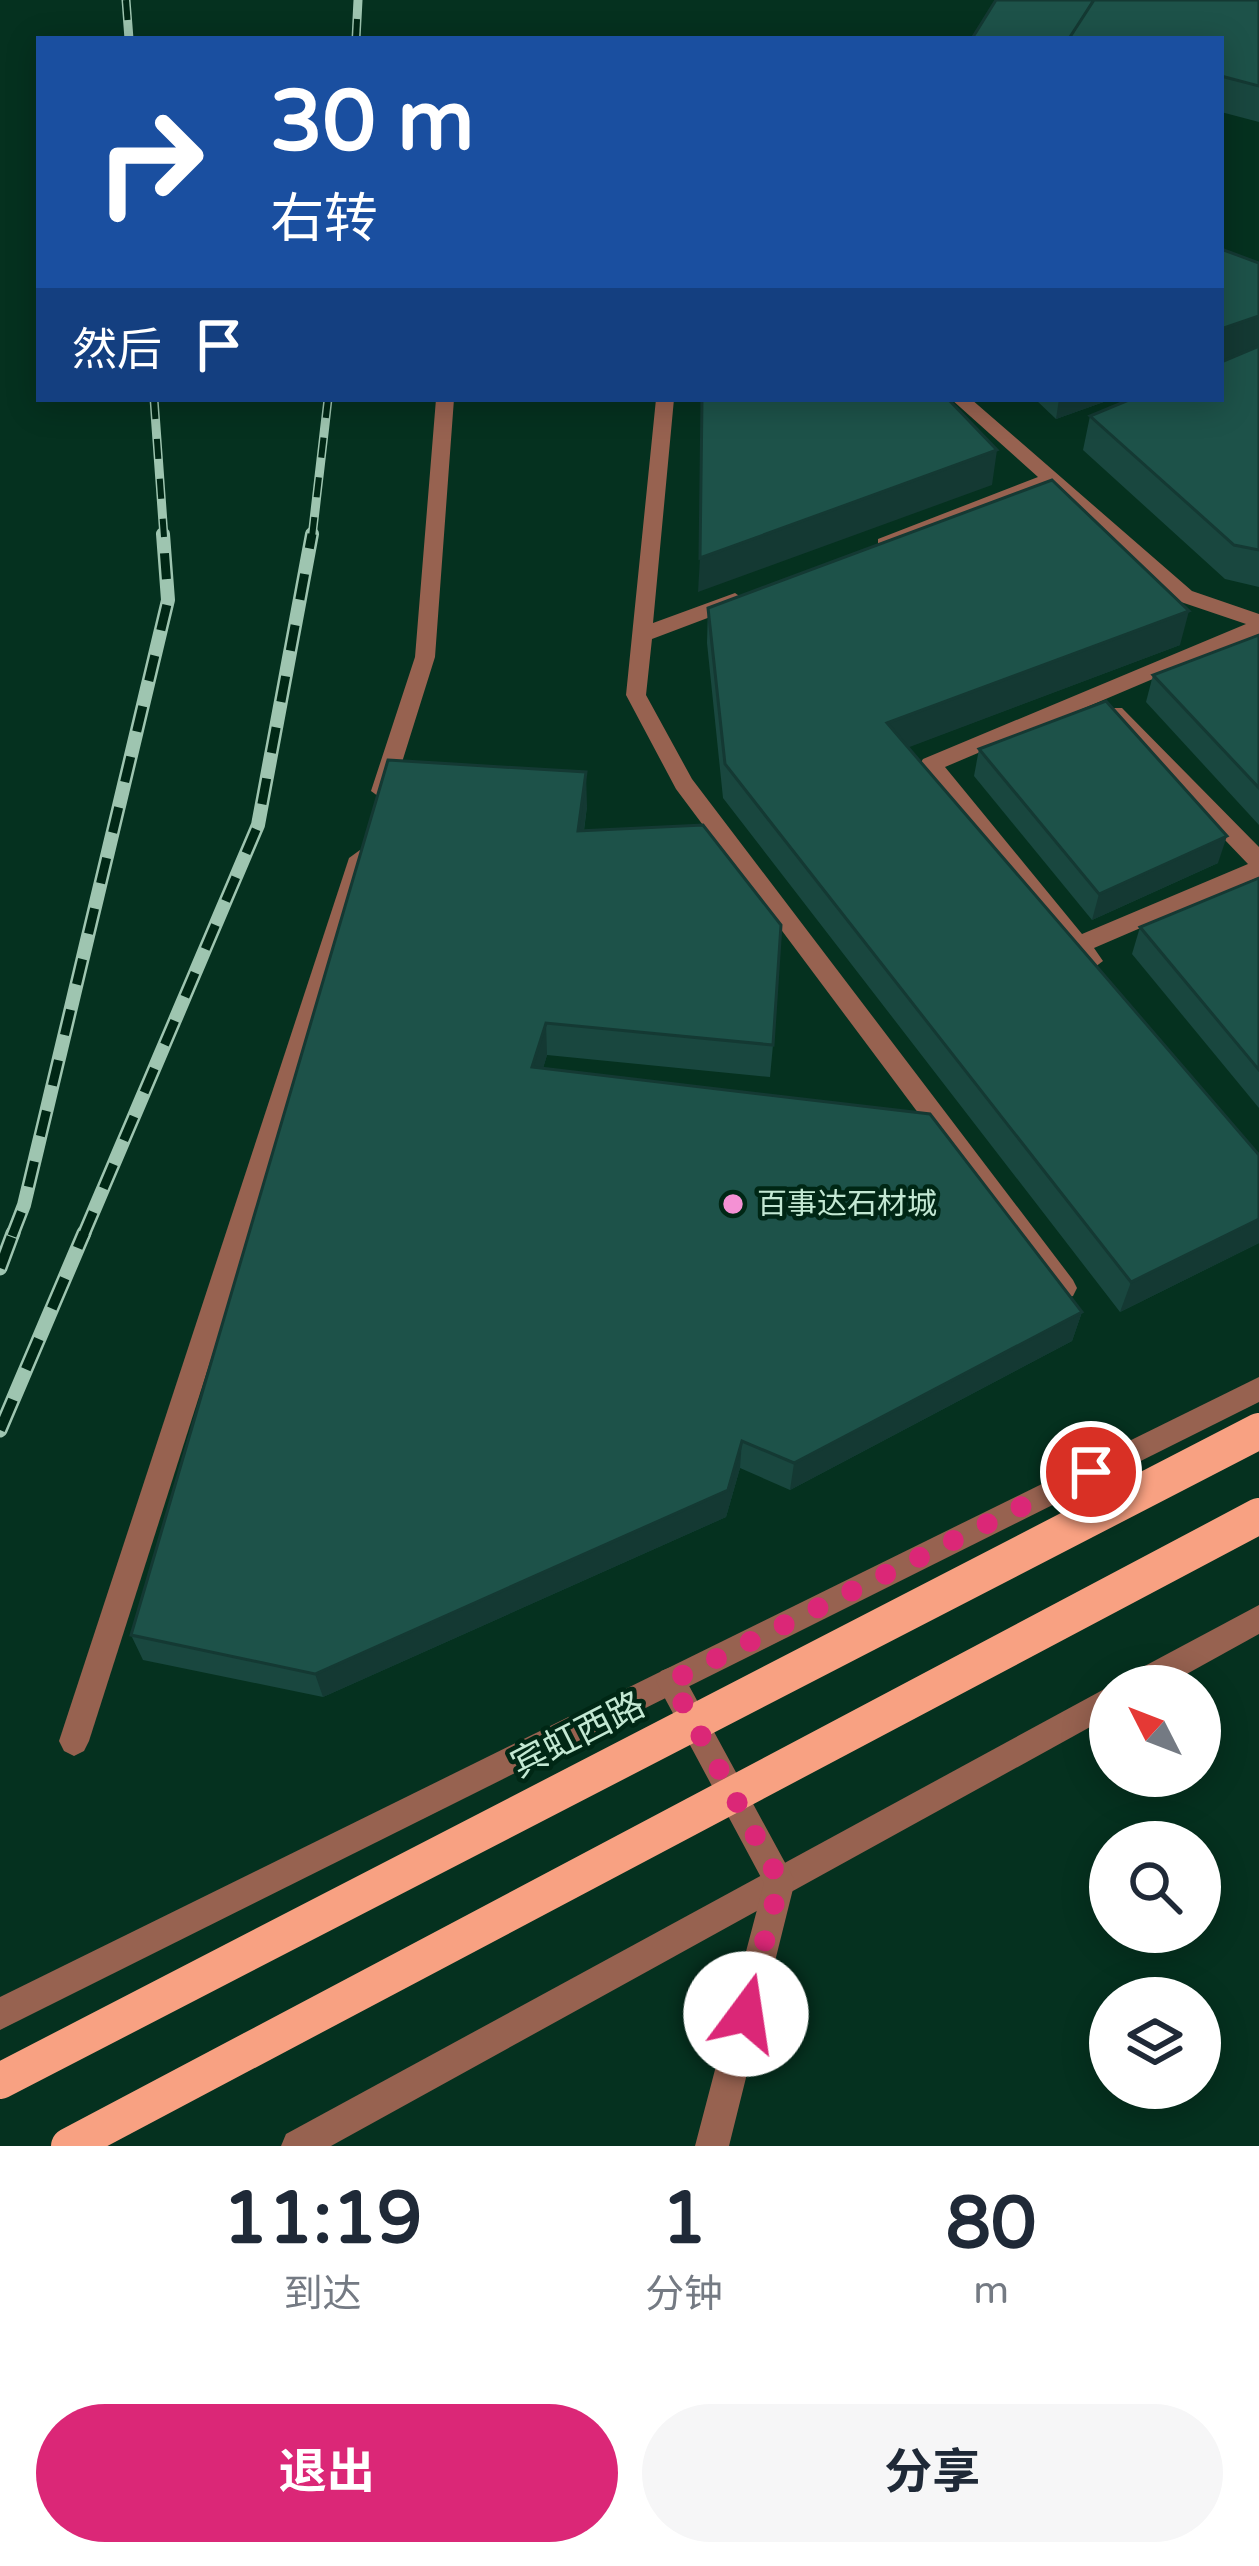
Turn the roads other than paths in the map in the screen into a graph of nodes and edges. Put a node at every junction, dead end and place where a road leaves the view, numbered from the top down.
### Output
1 (445, 402) edge
2 (665, 402) edge
3 (963, 402) edge
4 (1052, 479) junction
5 (858, 553) edge
6 (750, 594) edge
7 (1259, 623) edge
8 (642, 635) junction
9 (1097, 694) junction
10 (1259, 864) edge
11 (1078, 946) junction
12 (1108, 982) edge
13 (1064, 1288) edge
14 (1259, 1389) edge
15 (1259, 1431) edge
16 (1259, 1516) edge
17 (1259, 1619) edge
18 (1175, 1665) edge
19 (671, 1681) junction
20 (1089, 1712) edge
21 (74, 1742) dead end
22 (780, 1881) junction
23 (0, 2014) edge
24 (0, 2081) edge
25 (69, 2146) edge
26 (298, 2146) edge
27 (712, 2146) edge

1 - 21 street
2 - 8 street
3 - 4 street
4 - 5 street
4 - 7 street
6 - 8 street
7 - 9 street
8 - 13 street
9 - 10 street
9 - 11 street
10 - 11 street
11 - 12 street
14 - 19 street
15 - 24 main road, 宾虹西路, bridge
16 - 25 main road, bridge
17 - 18 street
19 - 22 street
19 - 23 street
20 - 22 street
22 - 26 street
22 - 27 street

